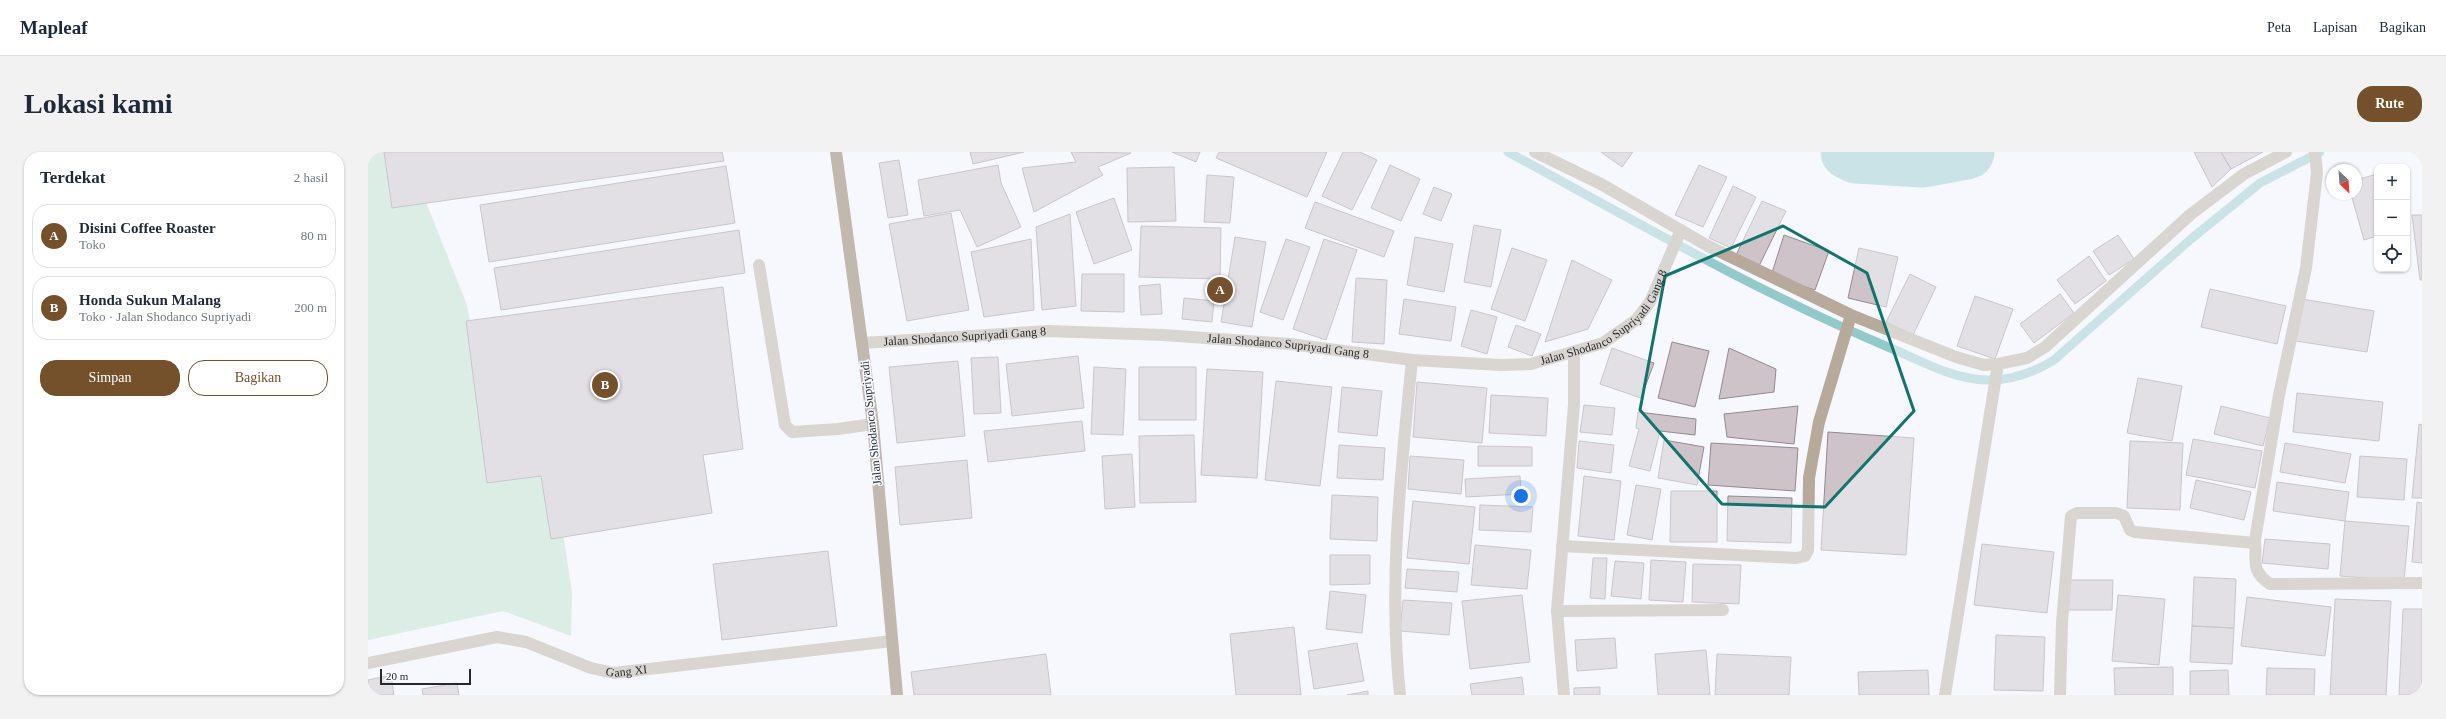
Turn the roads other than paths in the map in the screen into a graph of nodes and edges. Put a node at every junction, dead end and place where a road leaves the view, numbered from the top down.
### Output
1 (836, 152) edge
2 (1535, 152) edge
3 (2286, 152) edge
4 (2315, 152) edge
5 (1679, 234) junction
6 (759, 266) dead end
7 (1850, 318) junction
8 (862, 344) junction
9 (1574, 353) junction
10 (1412, 360) junction
11 (1997, 368) junction
12 (873, 424) junction
13 (2255, 543) junction
14 (1562, 546) junction
15 (2422, 583) edge
16 (1723, 610) dead end
17 (1557, 611) junction
18 (892, 642) junction
19 (368, 663) edge
20 (897, 695) edge
21 (1400, 695) edge
22 (1564, 695) edge
23 (1945, 695) edge
24 (2060, 695) edge

1 - 8 main road, Jalan Shodanco Supriyadi
2 - 5 street
3 - 11 street
4 - 13 street
5 - 7 street
5 - 9 street, Jalan Shodanco Supriyadi Gang 8
6 - 12 street
7 - 11 street
7 - 14 street
8 - 10 street, Jalan Shodanco Supriyadi Gang 8
8 - 12 main road, Jalan Shodanco Supriyadi
9 - 10 street, Jalan Shodanco Supriyadi Gang 8
9 - 14 street
10 - 21 street
11 - 23 street
12 - 18 main road, Jalan Shodanco Supriyadi
13 - 15 street
13 - 24 street
14 - 17 street
16 - 17 street
17 - 22 street
18 - 19 street, Gang XI
18 - 20 main road, Jalan Shodanco Supriyadi

